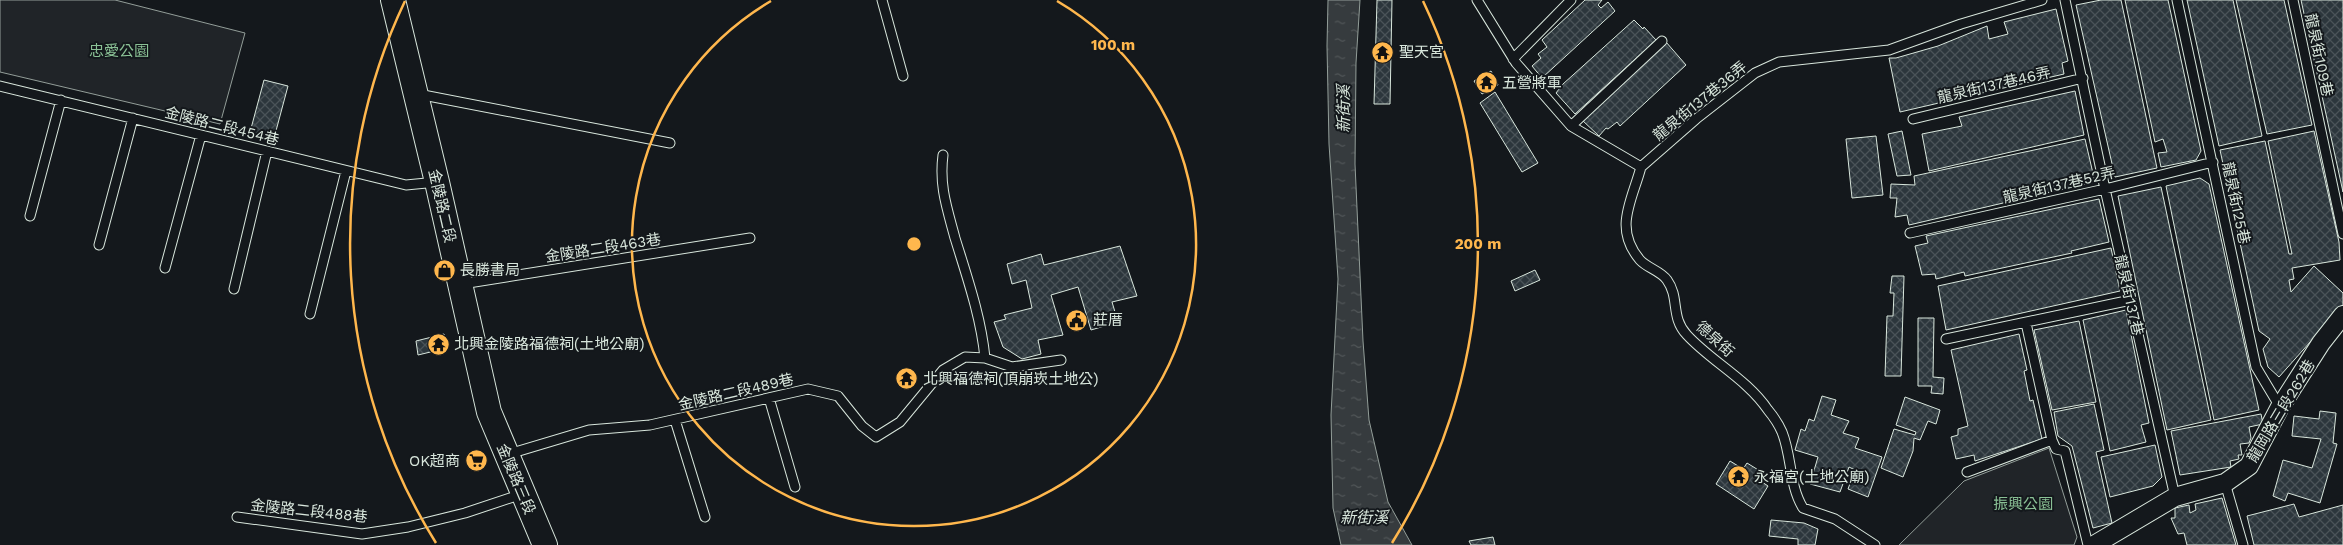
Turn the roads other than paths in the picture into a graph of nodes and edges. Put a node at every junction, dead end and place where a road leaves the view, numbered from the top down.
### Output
1 (393, 0) edge
2 (882, 0) edge
3 (1477, 0) edge
4 (1571, 0) edge
5 (2042, 0) edge
6 (2065, 0) edge
7 (2177, 0) edge
8 (2293, 0) edge
9 (1662, 41) dead end
10 (1514, 59) junction
11 (903, 76) dead end
12 (2082, 78) junction
13 (0, 86) edge
14 (415, 93) junction
15 (61, 100) junction
16 (133, 118) junction
17 (1913, 119) dead end
18 (1571, 126) junction
19 (201, 135) junction
20 (670, 143) dead end
21 (267, 151) junction
22 (943, 155) dead end
23 (2213, 162) junction
24 (1641, 167) junction
25 (346, 170) junction
26 (437, 182) junction
27 (2105, 189) junction
28 (30, 216) dead end
29 (1910, 233) dead end
30 (2343, 234) edge
31 (750, 238) dead end
32 (99, 244) dead end
33 (165, 268) dead end
34 (460, 285) junction
35 (234, 289) dead end
36 (2131, 300) junction
37 (310, 314) dead end
38 (2343, 315) edge
39 (2026, 323) junction
40 (1946, 339) dead end
41 (985, 358) junction
42 (1061, 360) dead end
43 (769, 398) junction
44 (2280, 407) junction
45 (489, 412) joint
46 (675, 420) junction
47 (2052, 440) junction
48 (506, 455) junction
49 (1967, 472) dead end
50 (2225, 483) junction
51 (795, 487) dead end
52 (522, 494) junction
53 (2175, 497) junction
54 (237, 517) dead end
55 (705, 517) dead end
56 (2102, 543) edge
57 (545, 545) edge
58 (1875, 545) edge
59 (2088, 545) edge
60 (2243, 545) edge

1 - 14 main road, 金陵路二段
2 - 11 lane
3 - 10 lane
4 - 10 lane
5 - 24 lane, 龍泉街137巷36弄
6 - 12 lane, 龍泉街137巷
7 - 23 lane, 龍泉街125巷
8 - 30 lane, 龍泉街109巷
9 - 18 lane
10 - 18 lane
12 - 17 lane, 龍泉街137巷46弄
12 - 27 lane, 龍泉街137巷
13 - 15 lane, 金陵路二段454巷
14 - 20 lane
14 - 26 main road, 金陵路二段
15 - 16 lane, 金陵路二段454巷
15 - 28 lane
16 - 19 lane, 金陵路二段454巷
16 - 32 lane
18 - 24 lane
19 - 21 lane, 金陵路二段454巷
19 - 33 lane
21 - 25 lane, 金陵路二段454巷
21 - 35 lane
22 - 41 lane
23 - 27 lane, 龍泉街137巷52弄
23 - 44 lane, 龍泉街125巷
24 - 58 lane, 德泉街
25 - 26 lane, 金陵路二段454巷
25 - 37 lane
26 - 34 main road, 金陵路二段
27 - 29 lane, 龍泉街137巷52弄
27 - 36 lane, 龍泉街137巷
31 - 34 lane, 金陵路二段463巷
34 - 45 main road, 金陵路二段
36 - 39 lane
36 - 53 lane, 龍泉街137巷
38 - 44 street, 龍岡路三段262巷
39 - 40 lane
39 - 47 lane
41 - 42 lane
41 - 43 lane, 金陵路二段489巷
43 - 46 lane, 金陵路二段489巷
43 - 51 lane
44 - 50 street, 龍岡路三段262巷
45 - 48 main road, 金陵路三段
46 - 48 lane, 金陵路二段489巷
46 - 55 lane
47 - 49 lane
47 - 59 lane
48 - 52 main road, 金陵路三段
50 - 53 street, 龍岡路三段262巷
50 - 60 lane
52 - 54 lane, 金陵路二段488巷
52 - 57 main road, 金陵路三段
53 - 56 street

